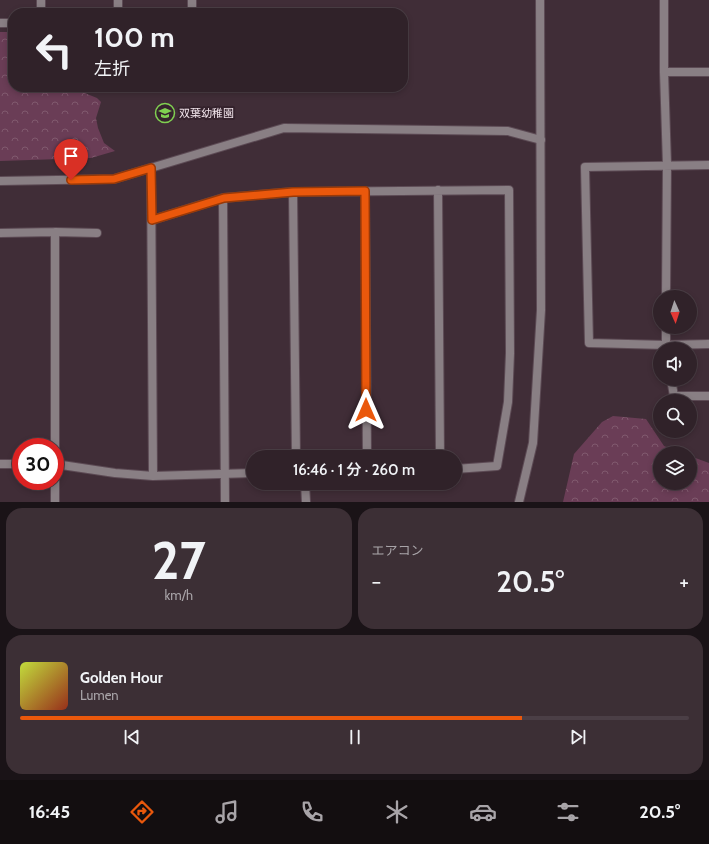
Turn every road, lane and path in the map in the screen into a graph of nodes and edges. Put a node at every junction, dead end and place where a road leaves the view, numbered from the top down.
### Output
1 (540, 0) edge
2 (664, 0) edge
3 (664, 72) junction
4 (709, 72) edge
5 (541, 140) junction
6 (667, 165) junction
7 (709, 165) edge
8 (151, 168) junction
9 (0, 181) edge
10 (438, 190) junction
11 (365, 191) junction
12 (293, 192) junction
13 (224, 198) junction
14 (152, 220) junction
15 (55, 232) junction
16 (0, 233) edge
17 (97, 233) dead end
18 (666, 290) edge
19 (709, 344) edge
20 (697, 345) edge
21 (653, 346) edge
22 (672, 386) edge
23 (709, 396) edge
24 (55, 438) edge
25 (296, 450) edge
26 (367, 450) edge
27 (440, 450) edge
28 (0, 464) edge
29 (12, 464) edge
30 (64, 465) edge
31 (462, 468) edge
32 (225, 473) junction
33 (246, 473) edge
34 (153, 476) junction
35 (55, 490) edge
36 (305, 490) edge
37 (55, 502) edge
38 (225, 502) edge
39 (306, 502) edge
40 (518, 502) edge

1 - 5 street
2 - 3 street
3 - 4 street
3 - 6 street
5 - 8 street
5 - 40 street
6 - 7 street
6 - 18 street
6 - 21 street
8 - 9 street
8 - 14 street
10 - 11 street
10 - 27 street
10 - 31 street
11 - 12 street
11 - 26 street
12 - 13 street
12 - 25 street
13 - 14 street
13 - 32 street
14 - 34 street
15 - 16 street
15 - 17 street
15 - 24 street
19 - 20 street
22 - 23 street
28 - 29 street
30 - 34 street
32 - 33 street
32 - 34 street
32 - 38 street
35 - 37 street
36 - 39 street

